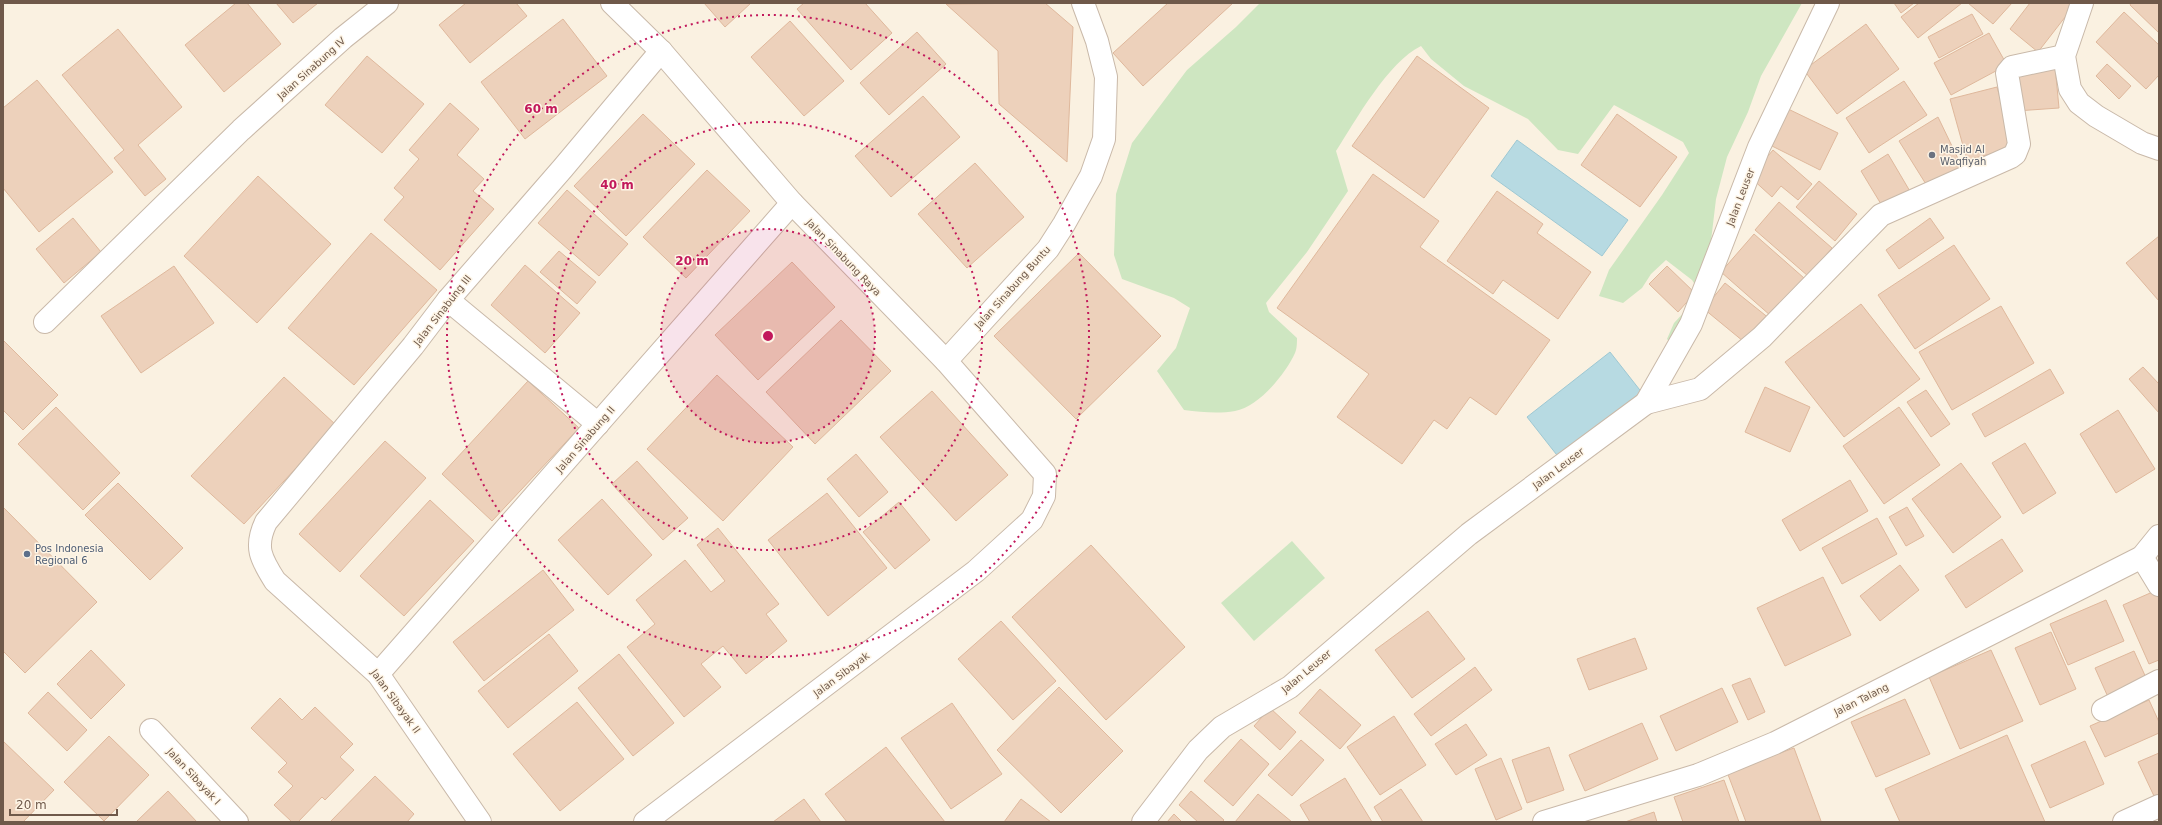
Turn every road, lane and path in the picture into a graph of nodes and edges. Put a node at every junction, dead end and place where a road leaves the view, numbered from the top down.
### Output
1 (612, 3) edge
2 (1083, 3) edge
3 (1828, 3) edge
4 (2082, 3) edge
5 (382, 4) edge
6 (661, 51) junction
7 (2064, 56) junction
8 (2159, 149) edge
9 (792, 203) junction
10 (448, 300) junction
11 (45, 322) dead end
12 (946, 361) junction
13 (1646, 403) junction
14 (598, 424) junction
15 (1032, 520) joint
16 (2159, 536) edge
17 (2142, 557) junction
18 (275, 581) joint
19 (2159, 585) edge
20 (378, 674) junction
21 (2159, 681) edge
22 (2103, 710) dead end
23 (151, 730) dead end
24 (2151, 809) edge
25 (237, 822) edge
26 (480, 822) edge
27 (646, 822) edge
28 (1143, 822) edge
29 (1544, 822) edge
30 (2124, 822) edge

1 - 6 street, Jalan Sinabung Raya
2 - 12 street, Jalan Sinabung Buntu
3 - 13 street, Jalan Leuser
4 - 7 street
5 - 11 street, Jalan Sinabung IV
6 - 9 street, Jalan Sinabung Raya
6 - 10 street, Jalan Sinabung III
7 - 8 street
7 - 13 street
9 - 12 street, Jalan Sinabung Raya
9 - 14 street, Jalan Sinabung II
10 - 14 street
10 - 18 street, Jalan Sinabung III
12 - 15 street, Jalan Sinabung Raya
13 - 28 street, Jalan Leuser
14 - 20 street, Jalan Sinabung II
15 - 27 street, Jalan Sibayak
16 - 17 street, Jalan Talang
17 - 19 street
17 - 29 street, Jalan Talang
18 - 20 street, Jalan Sibayak II
20 - 26 street, Jalan Sibayak II
21 - 22 street
23 - 25 street, Jalan Sibayak I
24 - 30 street

